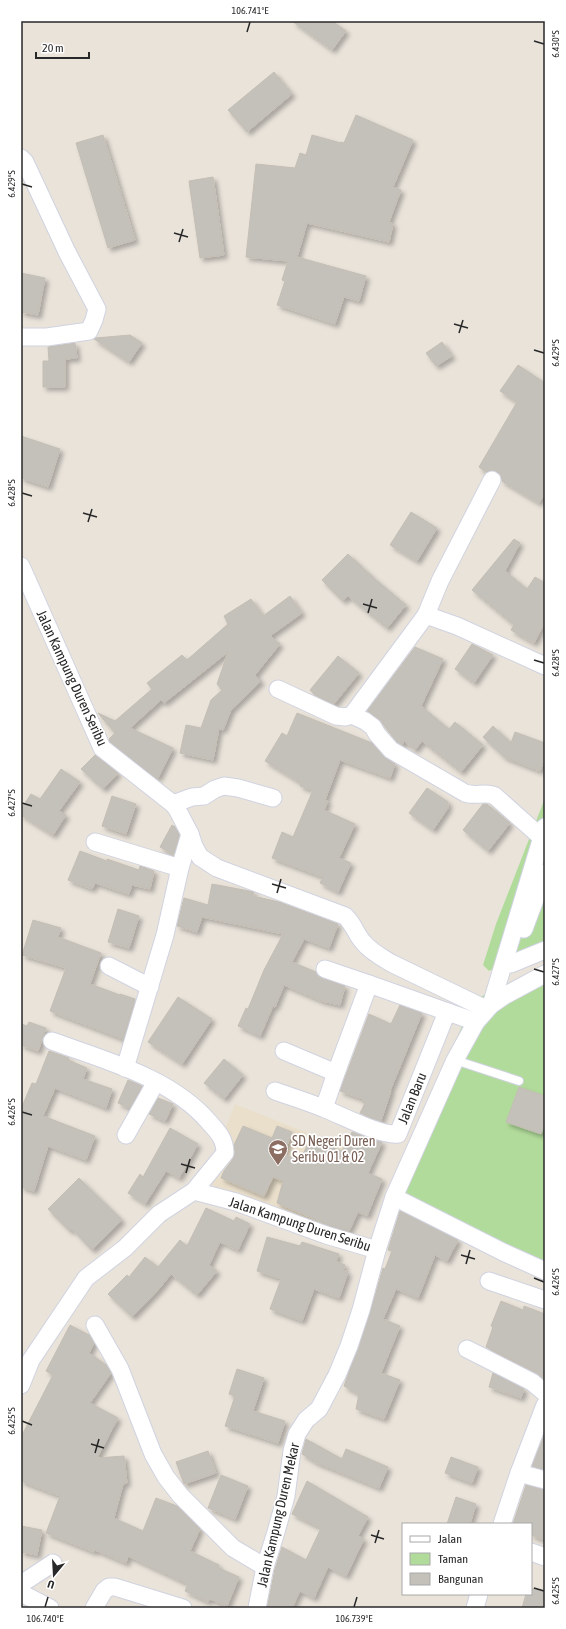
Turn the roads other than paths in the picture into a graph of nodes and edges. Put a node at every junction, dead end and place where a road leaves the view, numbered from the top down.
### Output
1 (21, 158) edge
2 (21, 337) edge
3 (492, 480) dead end
4 (21, 566) edge
5 (426, 615) junction
6 (545, 666) edge
7 (278, 689) dead end
8 (352, 715) junction
9 (273, 798) dead end
10 (173, 804) junction
11 (543, 832) edge
12 (190, 834) junction
13 (95, 842) dead end
14 (180, 868) junction
15 (545, 873) edge
16 (545, 950) edge
17 (511, 964) junction
18 (109, 966) dead end
19 (325, 969) dead end
20 (545, 974) edge
21 (369, 984) junction
22 (150, 987) junction
23 (489, 1008) junction
24 (447, 1012) junction
25 (52, 1041) dead end
26 (284, 1051) dead end
27 (455, 1060) junction
28 (124, 1068) junction
29 (336, 1072) junction
30 (518, 1081) dead end
31 (156, 1082) junction
32 (275, 1091) dead end
33 (324, 1108) junction
34 (126, 1135) dead end
35 (194, 1191) junction
36 (394, 1197) junction
37 (377, 1250) junction
38 (545, 1271) edge
39 (488, 1281) dead end
40 (545, 1300) edge
41 (95, 1325) dead end
42 (467, 1349) dead end
43 (21, 1385) edge
44 (545, 1392) edge
45 (545, 1405) edge
46 (519, 1473) junction
47 (545, 1480) edge
48 (502, 1523) edge
49 (532, 1552) edge
50 (545, 1557) edge
51 (53, 1563) dead end
52 (265, 1567) junction
53 (21, 1584) edge
54 (21, 1593) edge
55 (479, 1595) edge
56 (50, 1608) edge
57 (94, 1608) edge
58 (183, 1608) edge
59 (257, 1608) edge
60 (475, 1608) edge

1 - 2 street
3 - 5 street
4 - 10 street, Jalan Kampung Duren Seribu
5 - 6 street
5 - 8 street
7 - 8 street
8 - 11 street
9 - 10 street
10 - 12 street, Jalan Kampung Duren Seribu
11 - 23 street, Jalan Kampung Duren Seribu
12 - 14 street
12 - 23 street, Jalan Kampung Duren Seribu
13 - 14 street
14 - 22 street
15 - 17 street
16 - 17 street
17 - 23 street
18 - 22 street
19 - 21 street
20 - 23 street
21 - 24 street
21 - 29 street
22 - 28 street
23 - 24 street
23 - 27 street, Jalan Kampung Duren Seribu
24 - 33 street, Jalan Baru
25 - 28 street
26 - 29 street
27 - 30 lane
27 - 36 street, Jalan Kampung Duren Seribu
28 - 31 street
29 - 33 street
31 - 34 street
31 - 35 street
32 - 33 street, Jalan Baru
35 - 37 street, Jalan Kampung Duren Seribu
35 - 43 street
36 - 37 street, Jalan Kampung Duren Seribu
36 - 38 street
37 - 52 street, Jalan Kampung Duren Mekar
39 - 40 street
41 - 52 street
42 - 44 street
45 - 46 street
46 - 47 street
46 - 48 street
49 - 50 street
51 - 53 street
52 - 59 street, Jalan Kampung Duren Mekar
54 - 56 street
55 - 60 street
57 - 58 street

